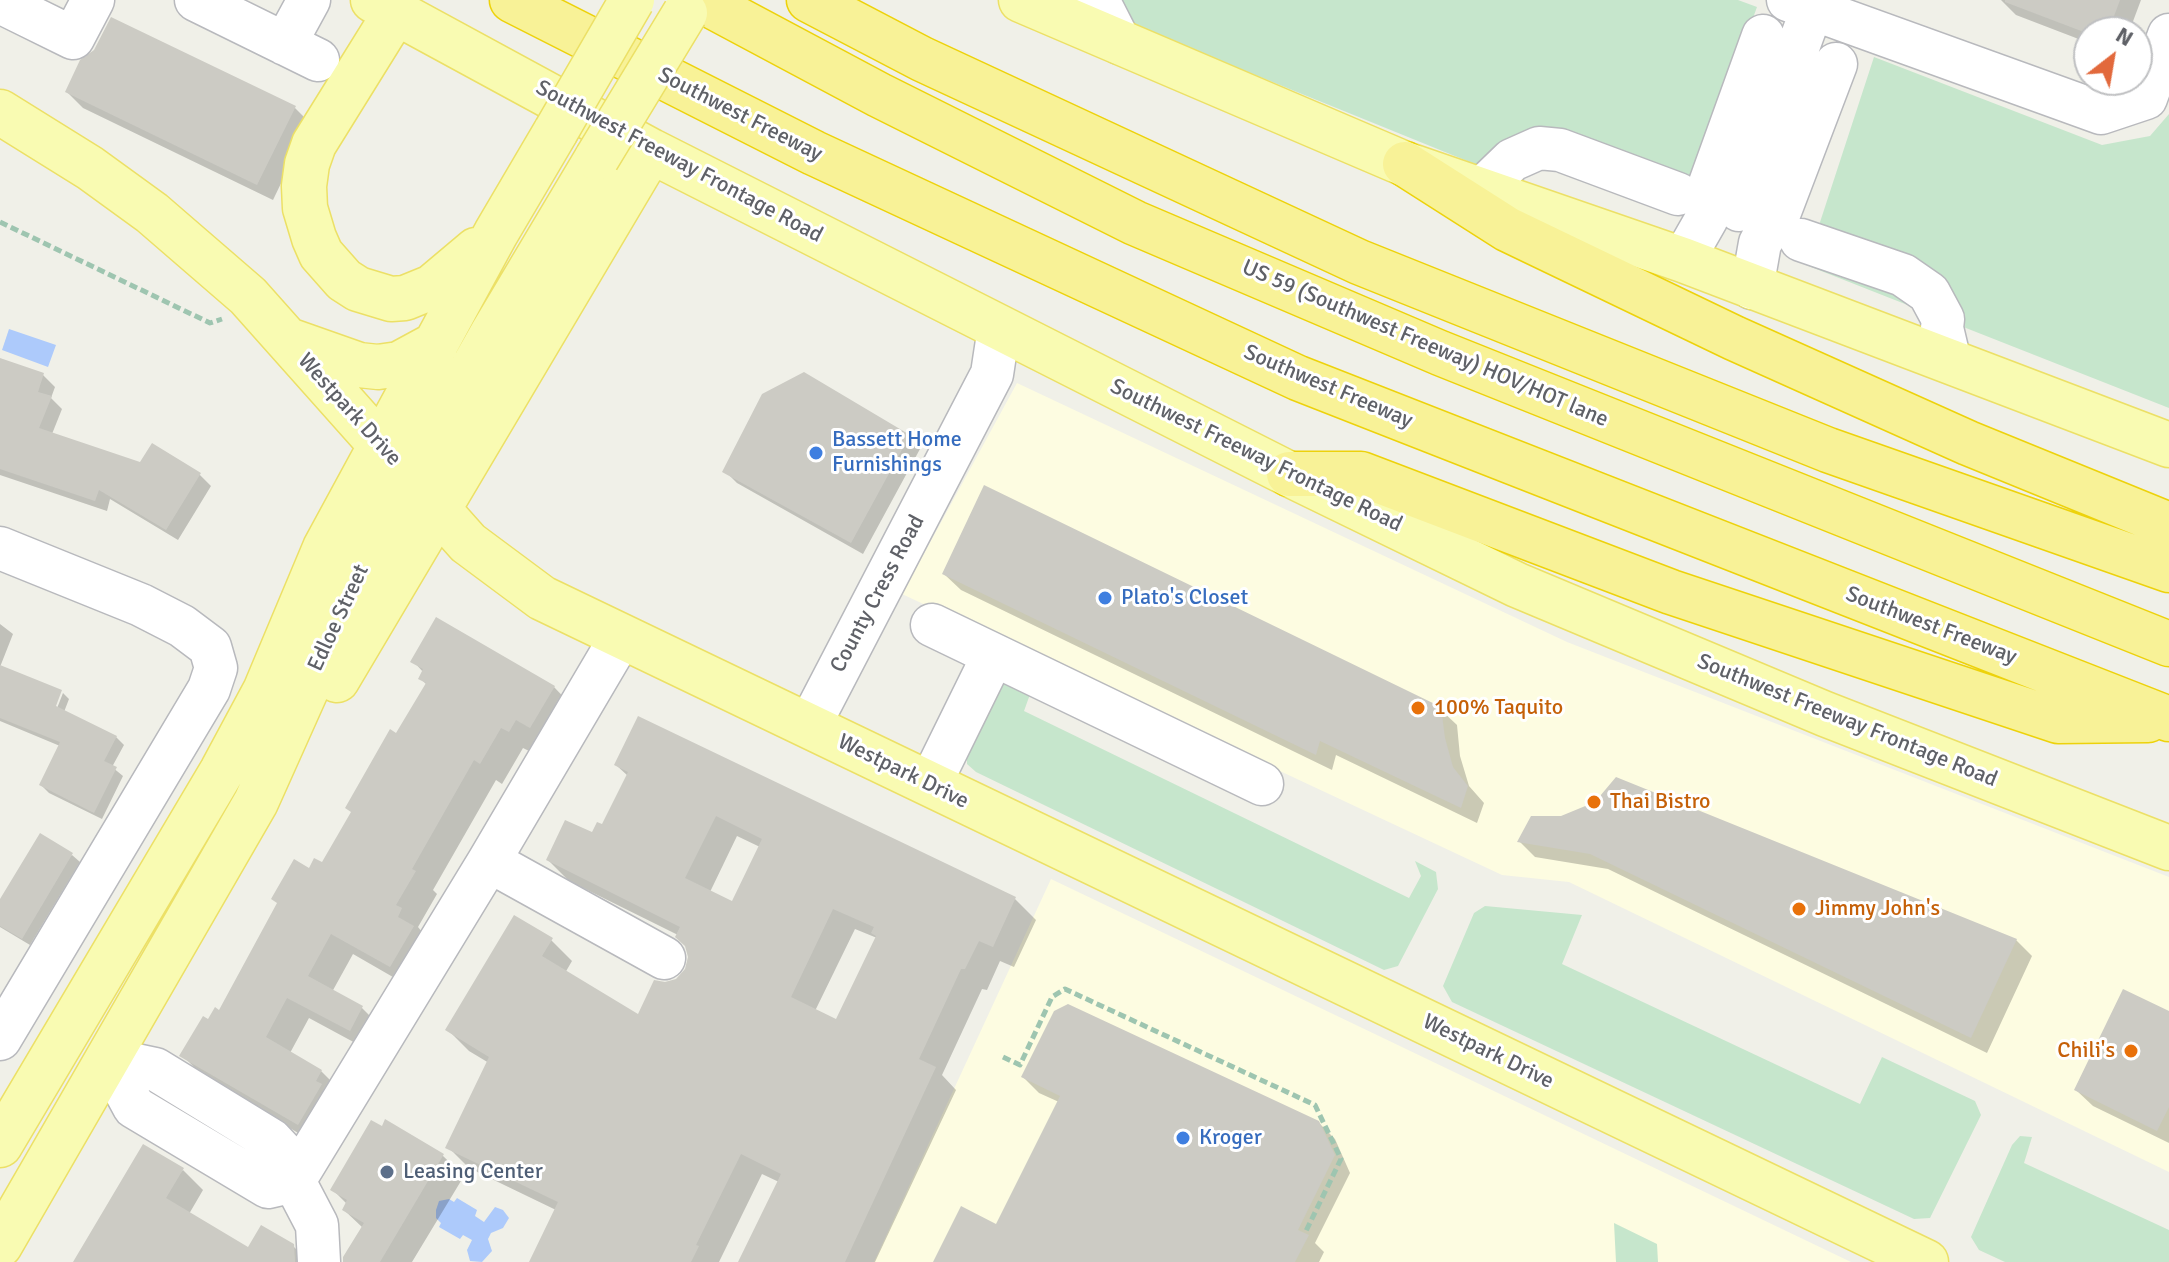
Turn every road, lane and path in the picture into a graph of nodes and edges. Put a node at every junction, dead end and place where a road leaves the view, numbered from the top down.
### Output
1 (93, 0) edge
2 (196, 0) edge
3 (309, 0) edge
4 (512, 0) edge
5 (632, 0) edge
6 (809, 0) edge
7 (1021, 0) edge
8 (1098, 0) edge
9 (0, 2) edge
10 (685, 3) edge
11 (1800, 4) edge
12 (384, 6) edge
13 (2169, 35) edge
14 (1763, 36) dead end
15 (1120, 43) junction
16 (1836, 64) dead end
17 (0, 112) edge
18 (651, 151) junction
19 (1405, 164) junction
20 (1481, 190) junction
21 (1737, 221) junction
22 (0, 222) edge
23 (500, 227) junction
24 (1683, 260) junction
25 (1752, 288) junction
26 (271, 323) junction
27 (999, 328) junction
28 (436, 344) junction
29 (1950, 362) junction
30 (381, 445) junction
31 (2169, 445) edge
32 (1289, 474) junction
33 (424, 494) junction
34 (2169, 525) edge
35 (0, 548) edge
36 (2169, 570) edge
37 (2060, 601) junction
38 (932, 625) dead end
39 (621, 637) junction
40 (2169, 644) edge
41 (993, 656) junction
42 (2169, 720) edge
43 (809, 726) junction
44 (930, 784) junction
45 (1262, 784) dead end
46 (2169, 848) edge
47 (489, 861) junction
48 (664, 958) dead end
49 (4, 1022) edge
50 (66, 1033) junction
51 (1003, 1057) dead end
52 (108, 1059) junction
53 (0, 1145) edge
54 (294, 1181) junction
55 (1305, 1233) dead end
56 (0, 1245) edge
57 (319, 1262) edge
58 (1926, 1262) edge

1 - 9 street
2 - 3 street
4 - 42 highway, Southwest Freeway
5 - 23 main road, Edloe Street, bridge
6 - 36 highway
7 - 15 main road
8 - 15 street
10 - 33 main road, bridge
10 - 37 highway, US 59 (Southwest Freeway) HOV/HOT lane
10 - 37 highway
11 - 13 street
11 - 21 street
12 - 18 main road, Southwest Freeway Frontage Road
12 - 23 main road
14 - 21 street
15 - 19 main road
16 - 21 street
17 - 26 main road, Westpark Drive
18 - 27 main road, Southwest Freeway Frontage Road
18 - 33 main road
19 - 20 main road
19 - 34 highway
20 - 21 street
20 - 24 main road
21 - 24 street
21 - 25 street
21 - 29 street
22 - 26 path
23 - 28 main road, Edloe Street
24 - 25 main road
25 - 29 main road
26 - 28 main road
26 - 30 main road, Westpark Drive
27 - 32 main road, Southwest Freeway Frontage Road
27 - 43 street, County Cress Road
28 - 30 main road, Edloe Street
29 - 31 main road
30 - 33 main road, Westpark Drive
30 - 50 main road, Edloe Street
32 - 42 highway
32 - 46 main road, Southwest Freeway Frontage Road
33 - 39 main road, Westpark Drive
33 - 52 main road
35 - 49 street
37 - 40 highway, US 59 (Southwest Freeway) HOV/HOT lane
38 - 41 street
39 - 43 main road, Westpark Drive
39 - 47 street
41 - 44 street
41 - 45 street
43 - 44 main road, Westpark Drive
44 - 58 main road, Westpark Drive
47 - 48 street
47 - 54 street
50 - 52 main road
50 - 53 main road, Edloe Street
51 - 55 path
52 - 54 street
52 - 56 main road
54 - 57 street

